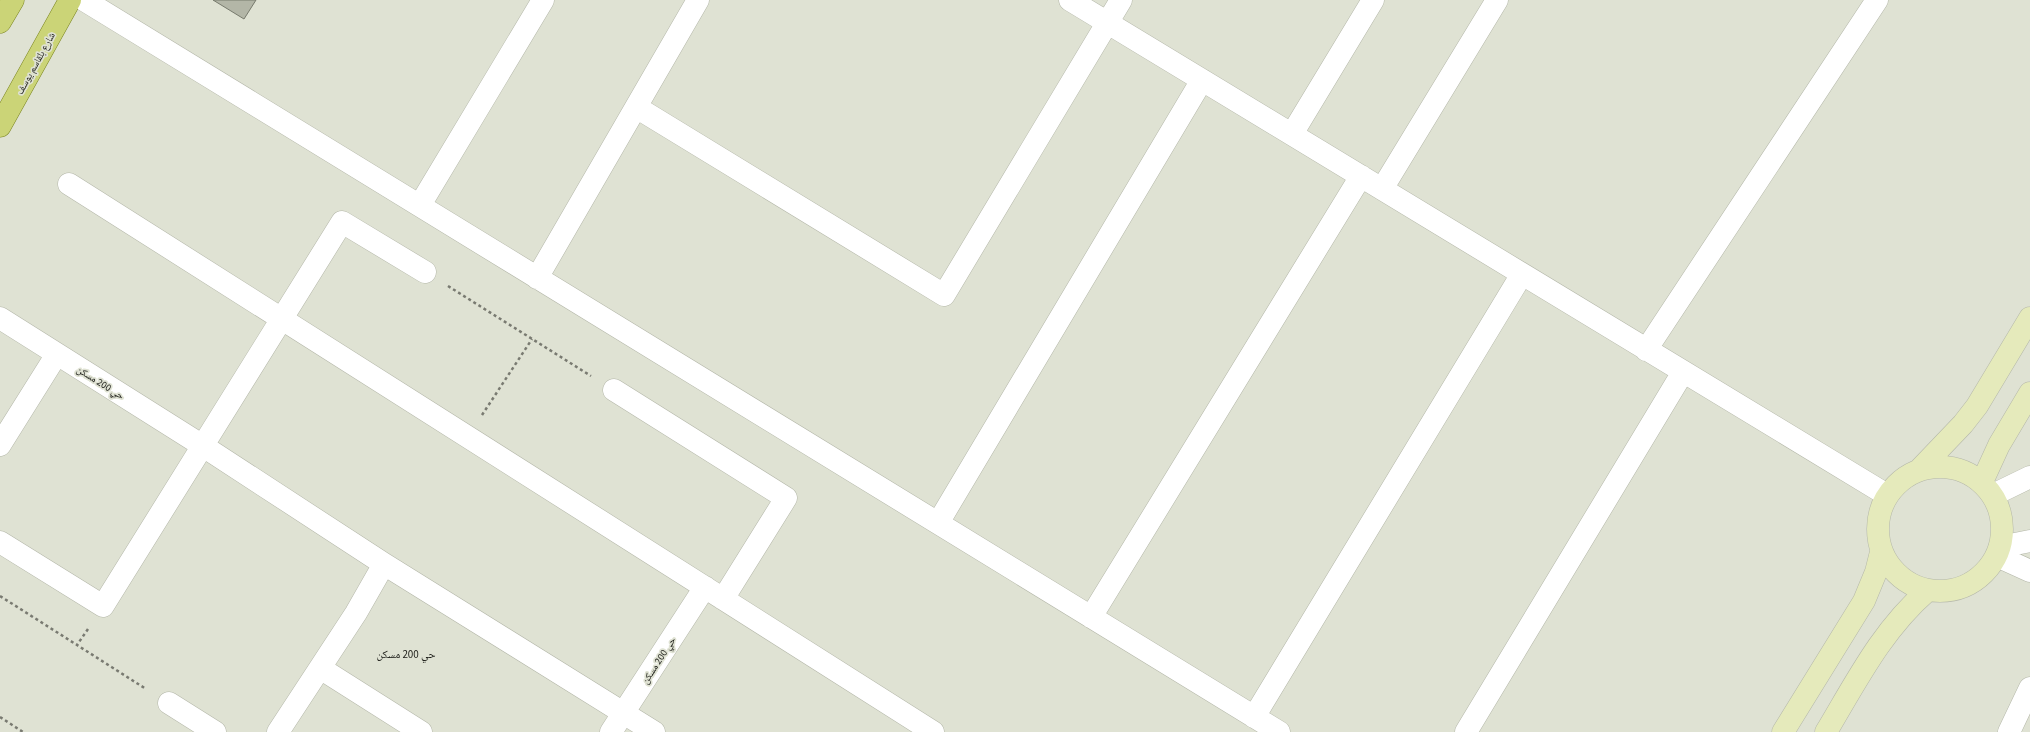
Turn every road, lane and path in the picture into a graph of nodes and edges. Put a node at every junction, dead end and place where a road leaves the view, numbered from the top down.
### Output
1 (13, 0) edge
2 (70, 0) edge
3 (84, 0) edge
4 (543, 0) edge
5 (698, 0) edge
6 (1070, 0) edge
7 (1122, 0) edge
8 (1373, 0) edge
9 (1497, 0) edge
10 (1877, 0) edge
11 (0, 22) edge
12 (1108, 23) junction
13 (1202, 80) junction
14 (636, 107) junction
15 (0, 126) edge
16 (1292, 134) junction
17 (1361, 176) junction
18 (68, 184) dead end
19 (1382, 189) junction
20 (420, 205) junction
21 (425, 272) joint
22 (1522, 274) junction
23 (537, 278) junction
24 (0, 318) edge
25 (2030, 318) edge
26 (280, 319) junction
27 (532, 339) junction
28 (1646, 350) junction
29 (58, 354) junction
30 (1683, 372) junction
31 (614, 390) joint
32 (2030, 393) edge
33 (467, 437) junction
34 (0, 446) edge
35 (203, 446) junction
36 (1920, 469) junction
37 (2030, 476) edge
38 (1987, 488) junction
39 (1887, 495) junction
40 (938, 523) junction
41 (2030, 541) edge
42 (0, 542) edge
43 (1999, 551) junction
44 (1881, 552) junction
45 (384, 564) junction
46 (2030, 571) edge
47 (1927, 591) junction
48 (714, 593) junction
49 (0, 596) edge
50 (103, 606) junction
51 (1091, 617) junction
52 (77, 645) junction
53 (320, 668) junction
54 (2030, 688) edge
55 (169, 703) joint
56 (624, 713) junction
57 (0, 717) edge
58 (1254, 717) junction
59 (920, 729) edge
60 (23, 732) edge
61 (215, 732) edge
62 (278, 732) edge
63 (421, 732) edge
64 (611, 732) edge
65 (654, 732) edge
66 (1279, 732) edge
67 (1466, 732) edge
68 (1783, 732) edge
69 (1826, 732) edge
70 (2009, 732) edge

1 - 11 main road
2 - 15 main road, شارع بلقاسم يوسف
3 - 20 street
4 - 20 street
5 - 14 street
6 - 12 street
7 - 12 street
8 - 16 street
9 - 19 street
10 - 28 street
12 - 13 street
12 - 14 street
13 - 16 street
13 - 40 street
14 - 23 street
16 - 17 street
17 - 19 street
17 - 51 street
18 - 26 street
19 - 22 street
20 - 23 street
21 - 26 street
21 - 27 path
22 - 28 street
22 - 58 street
23 - 40 street
24 - 29 street, حي 200 مسكن
25 - 36 street
26 - 33 street
26 - 35 street
27 - 31 path
27 - 33 path
28 - 30 street
29 - 34 street
29 - 35 street, حي 200 مسكن
30 - 39 street
30 - 67 street
31 - 48 street, حي 200 مسكن
32 - 38 street
33 - 48 street
35 - 45 street, حي 200 مسكن
35 - 50 street
36 - 38 street
36 - 39 street
37 - 38 street
38 - 43 street
39 - 44 street
40 - 51 street
41 - 43 street
42 - 50 street
43 - 46 street
43 - 47 street
44 - 47 street
44 - 68 street
45 - 53 street
45 - 56 street, حي 200 مسكن
47 - 69 street
48 - 56 street, حي 200 مسكن
48 - 59 street
49 - 52 path
50 - 52 path
51 - 58 street
52 - 55 path
53 - 62 street
53 - 63 street
54 - 70 street
55 - 61 street
56 - 64 street, حي 200 مسكن
56 - 65 street, حي 200 مسكن
57 - 60 path
58 - 66 street

